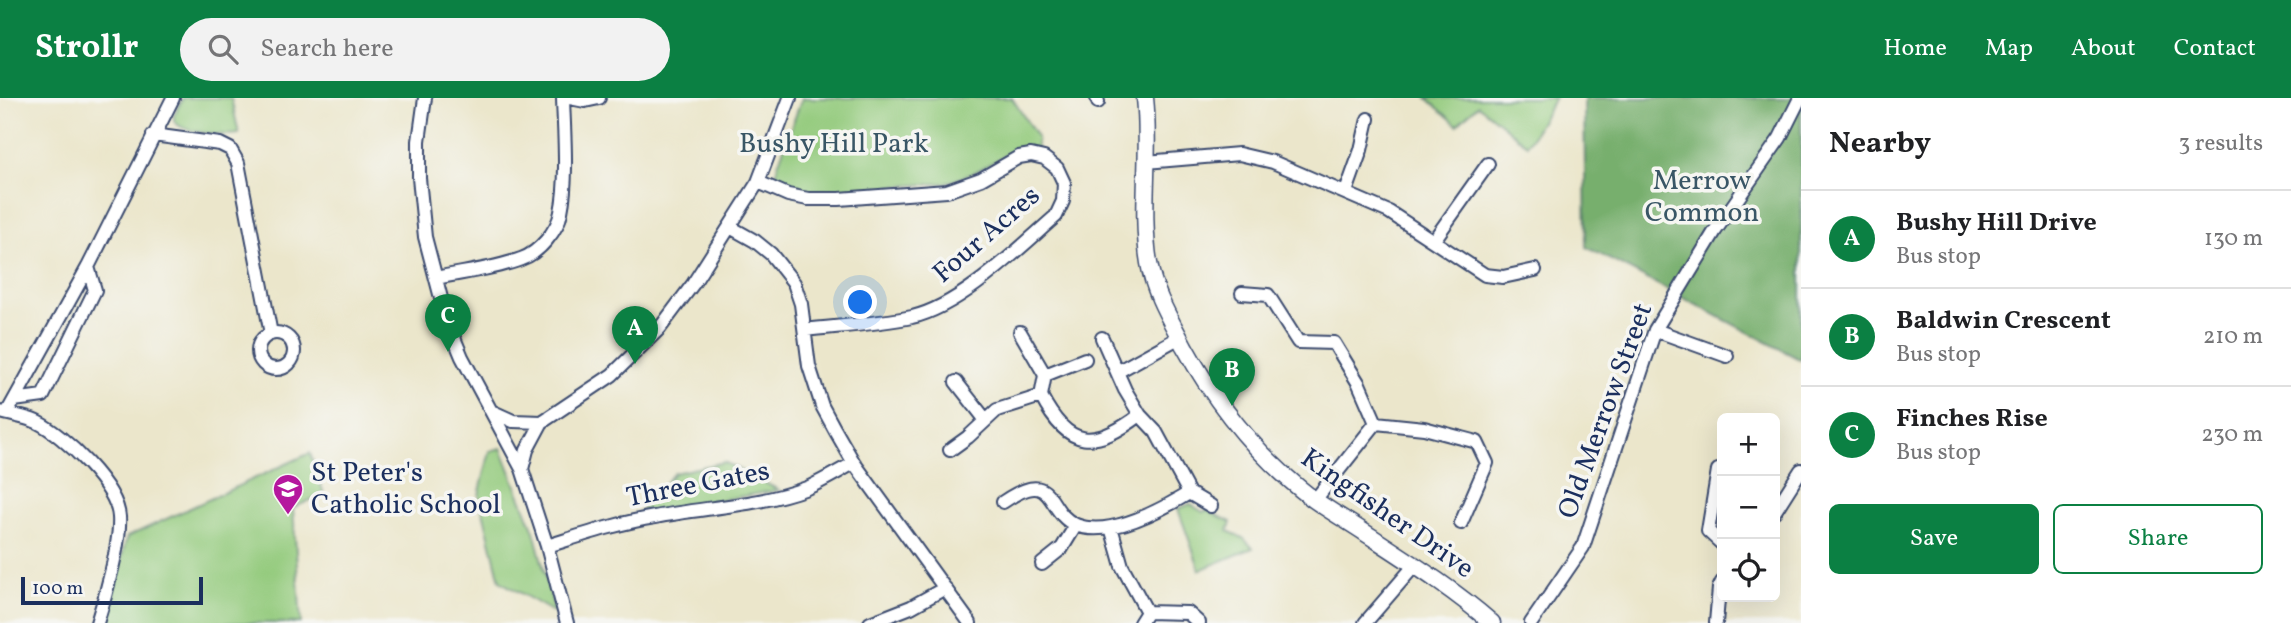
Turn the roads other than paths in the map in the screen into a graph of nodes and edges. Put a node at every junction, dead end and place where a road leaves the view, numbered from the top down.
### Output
1 (173, 98) edge
2 (425, 98) edge
3 (563, 98) edge
4 (570, 98) edge
5 (599, 98) edge
6 (790, 98) edge
7 (1145, 98) edge
8 (1800, 98) edge
9 (1368, 119) dead end
10 (153, 135) junction
11 (1146, 162) junction
12 (1488, 164) dead end
13 (758, 182) junction
14 (1346, 192) junction
15 (730, 227) junction
16 (1434, 240) junction
17 (88, 267) junction
18 (1535, 270) dead end
19 (436, 278) junction
20 (1242, 293) dead end
21 (805, 330) junction
22 (1655, 330) junction
23 (1020, 332) dead end
24 (271, 334) dead end
25 (1180, 337) junction
26 (1102, 338) dead end
27 (1727, 356) dead end
28 (1085, 359) dead end
29 (1117, 372) junction
30 (1045, 374) junction
31 (956, 382) dead end
32 (1041, 396) junction
33 (15, 400) junction
34 (491, 411) junction
35 (4, 413) edge
36 (1140, 415) junction
37 (985, 419) junction
38 (542, 422) junction
39 (1376, 423) junction
40 (950, 450) dead end
41 (854, 463) junction
42 (522, 469) junction
43 (1801, 470) edge
44 (1717, 476) edge
45 (1189, 493) junction
46 (1315, 500) junction
47 (1003, 502) dead end
48 (1780, 503) edge
49 (1211, 506) dead end
50 (1461, 523) dead end
51 (1076, 525) junction
52 (1111, 527) junction
53 (1717, 539) edge
54 (547, 546) junction
55 (1042, 564) dead end
56 (1415, 565) junction
57 (945, 588) junction
58 (1718, 602) edge
59 (1144, 617) edge
60 (97, 623) edge
61 (567, 623) edge
62 (870, 623) edge
63 (970, 623) edge
64 (1199, 623) edge
65 (1365, 623) edge
66 (1492, 623) edge
67 (1531, 623) edge
68 (1716, 623) edge

1 - 10 street
2 - 19 street
3 - 19 street
4 - 5 street
6 - 13 street
7 - 11 street, Kingfisher Drive
8 - 22 street, Old Merrow Street
9 - 14 street
10 - 17 street
10 - 24 street
11 - 14 street
11 - 25 street, Kingfisher Drive
12 - 16 street
13 - 15 street
13 - 21 street, Four Acres
14 - 16 street
15 - 21 street
15 - 38 street
16 - 18 street
17 - 33 street
17 - 33 street
19 - 34 street
20 - 39 street
21 - 41 street
22 - 27 street
22 - 67 street, Old Merrow Street
23 - 30 street
25 - 29 street
25 - 46 street, Kingfisher Drive
26 - 29 street
28 - 30 street
29 - 36 street
30 - 32 street
31 - 37 street
32 - 36 street
32 - 37 street
33 - 35 street
34 - 38 street
34 - 42 street
35 - 60 street
36 - 45 street
37 - 40 street
38 - 42 street
39 - 46 street
39 - 50 street
41 - 54 street, Three Gates
41 - 57 street
42 - 54 street
43 - 48 street
44 - 53 street
45 - 49 street
45 - 52 street
46 - 56 street, Kingfisher Drive
47 - 51 street
51 - 52 street
51 - 55 street
52 - 59 street
54 - 61 street
56 - 65 street
56 - 66 street, Kingfisher Drive
57 - 62 street
57 - 63 street
58 - 68 street
59 - 64 street

